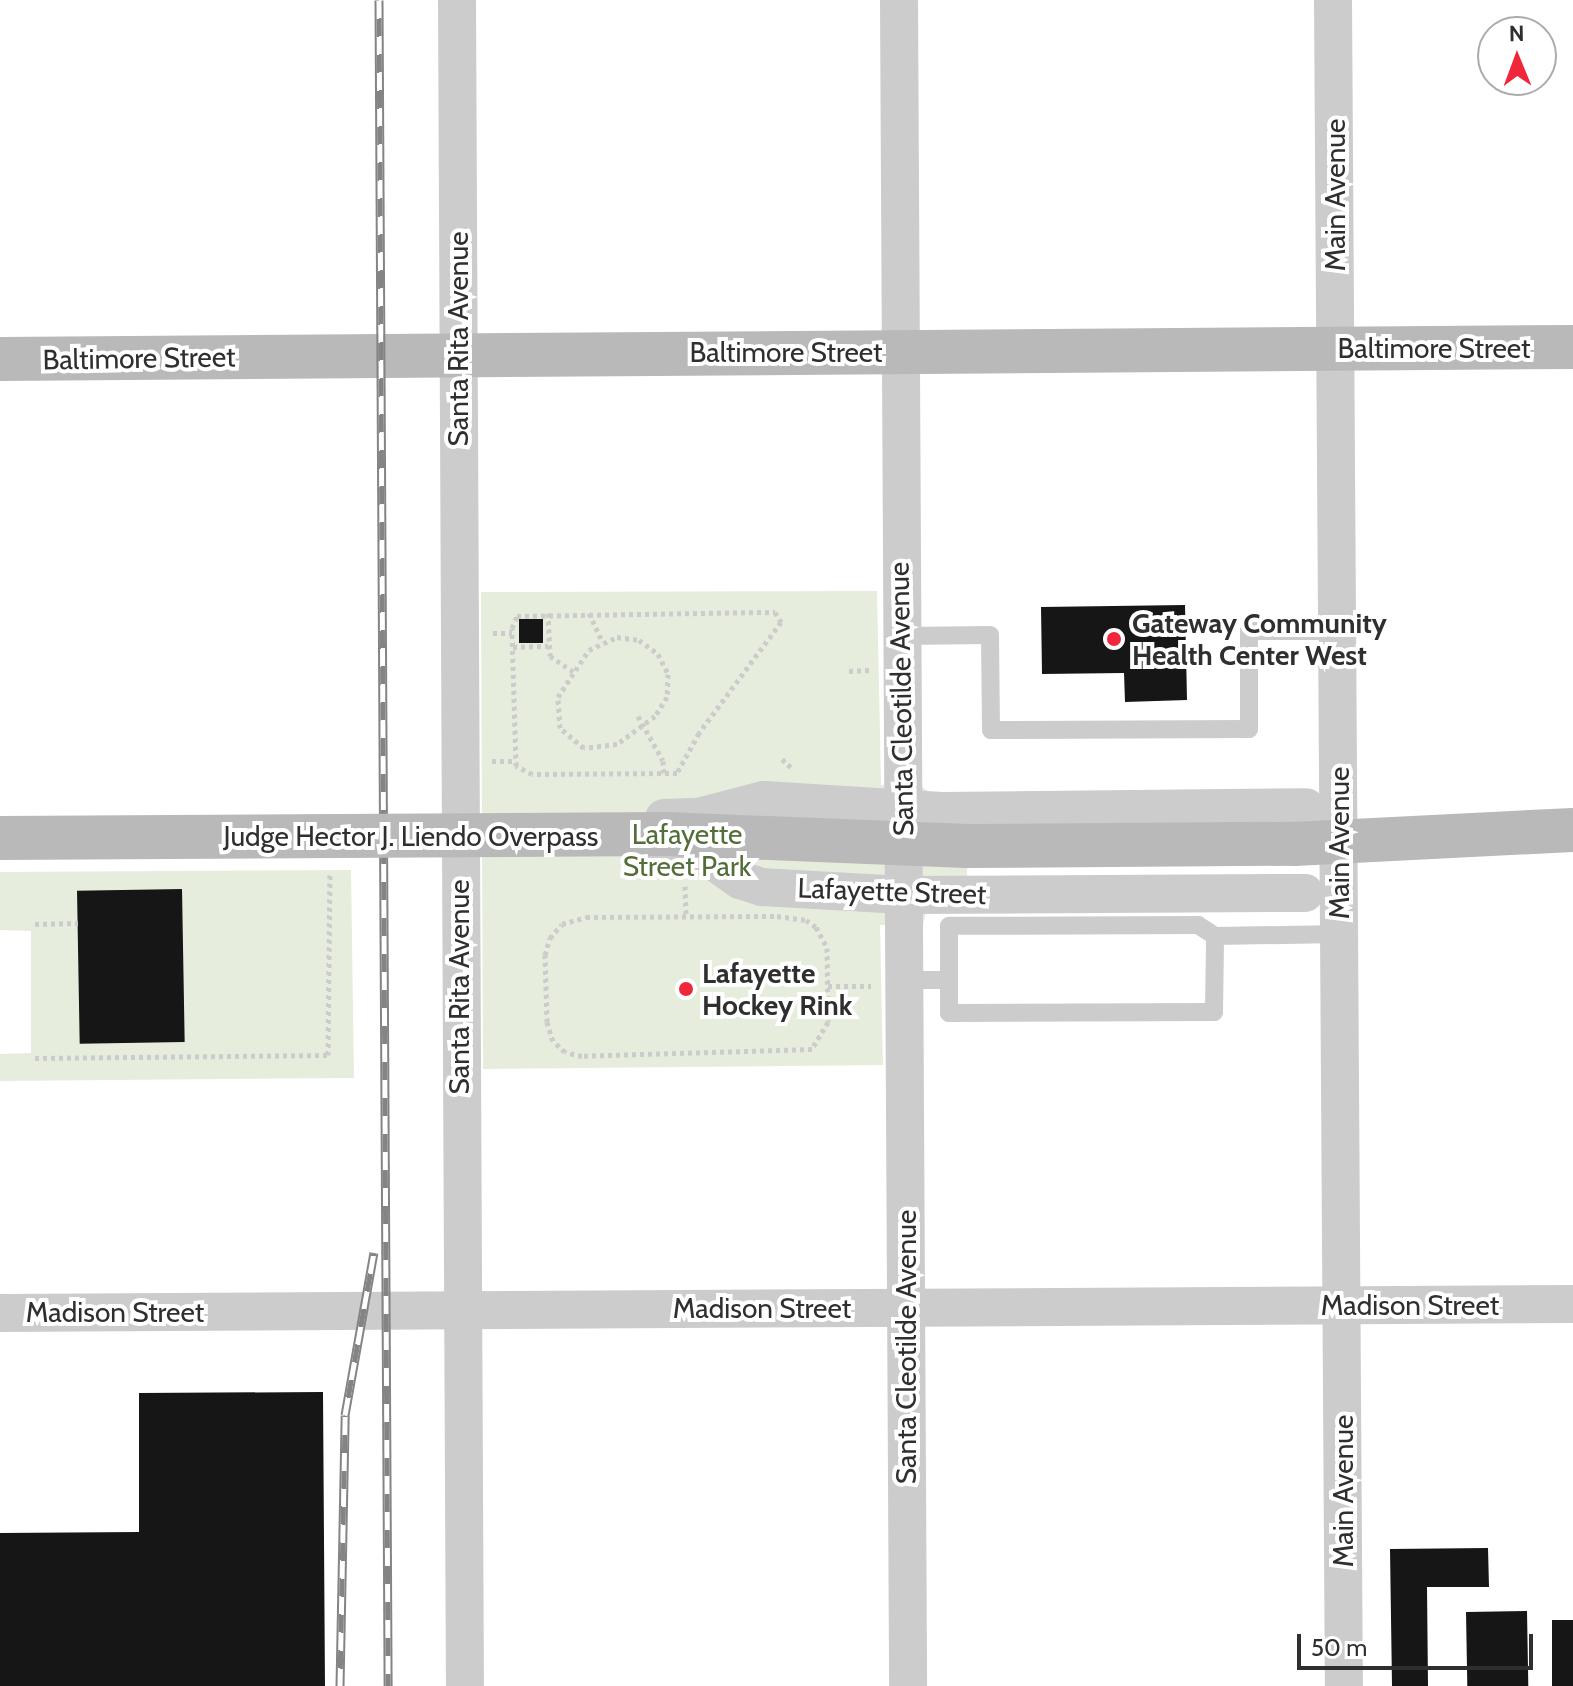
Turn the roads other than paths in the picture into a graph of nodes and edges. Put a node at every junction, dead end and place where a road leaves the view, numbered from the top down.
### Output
1 (457, 0) edge
2 (899, 0) edge
3 (1333, 0) edge
4 (1573, 347) edge
5 (1336, 348) junction
6 (897, 352) junction
7 (458, 354) junction
8 (0, 359) edge
9 (1338, 631) junction
10 (900, 636) junction
11 (902, 797) junction
12 (1306, 807) dead end
13 (0, 821) edge
14 (1573, 830) edge
15 (473, 836) junction
16 (0, 838) edge
17 (1339, 843) junction
18 (967, 846) joint
19 (0, 856) edge
20 (1305, 893) dead end
21 (903, 910) junction
22 (1340, 934) junction
23 (1215, 936) junction
24 (948, 980) junction
25 (889, 983) junction
26 (1573, 1304) edge
27 (1342, 1305) junction
28 (906, 1308) junction
29 (461, 1310) junction
30 (0, 1313) edge
31 (465, 1686) edge
32 (908, 1686) edge
33 (1344, 1686) edge

1 - 7 street, Santa Rita Avenue
2 - 6 street, Santa Cleotilde Avenue
3 - 5 street, Main Avenue
4 - 5 street, Baltimore Street
5 - 6 street, Baltimore Street
5 - 9 street, Main Avenue
6 - 7 street, Baltimore Street
6 - 10 street, Santa Cleotilde Avenue
7 - 8 street, Baltimore Street
7 - 15 street, Santa Rita Avenue
9 - 10 lane
9 - 17 street, Main Avenue
10 - 11 street, Santa Cleotilde Avenue
11 - 12 street, Lafayette Street
11 - 15 street, Lafayette Street
11 - 21 street, Santa Cleotilde Avenue
13 - 15 street, Lafayette Street
14 - 17 street, Lafayette Street
15 - 19 street, Lafayette Street
15 - 21 street, Lafayette Street
15 - 29 street, Santa Rita Avenue
16 - 18 street, Judge Hector J. Liendo Overpass, bridge
17 - 18 street, Lafayette Street
17 - 22 street, Main Avenue
20 - 21 street, Lafayette Street
21 - 25 street, Santa Cleotilde Avenue
22 - 23 lane
22 - 27 street, Main Avenue
23 - 24 lane
23 - 24 lane
24 - 25 lane
25 - 28 street, Santa Cleotilde Avenue
26 - 27 street, Madison Street
27 - 28 street, Madison Street
27 - 33 street, Main Avenue
28 - 29 street, Madison Street
28 - 32 street, Santa Cleotilde Avenue
29 - 30 street, Madison Street
29 - 31 street, Santa Rita Avenue

